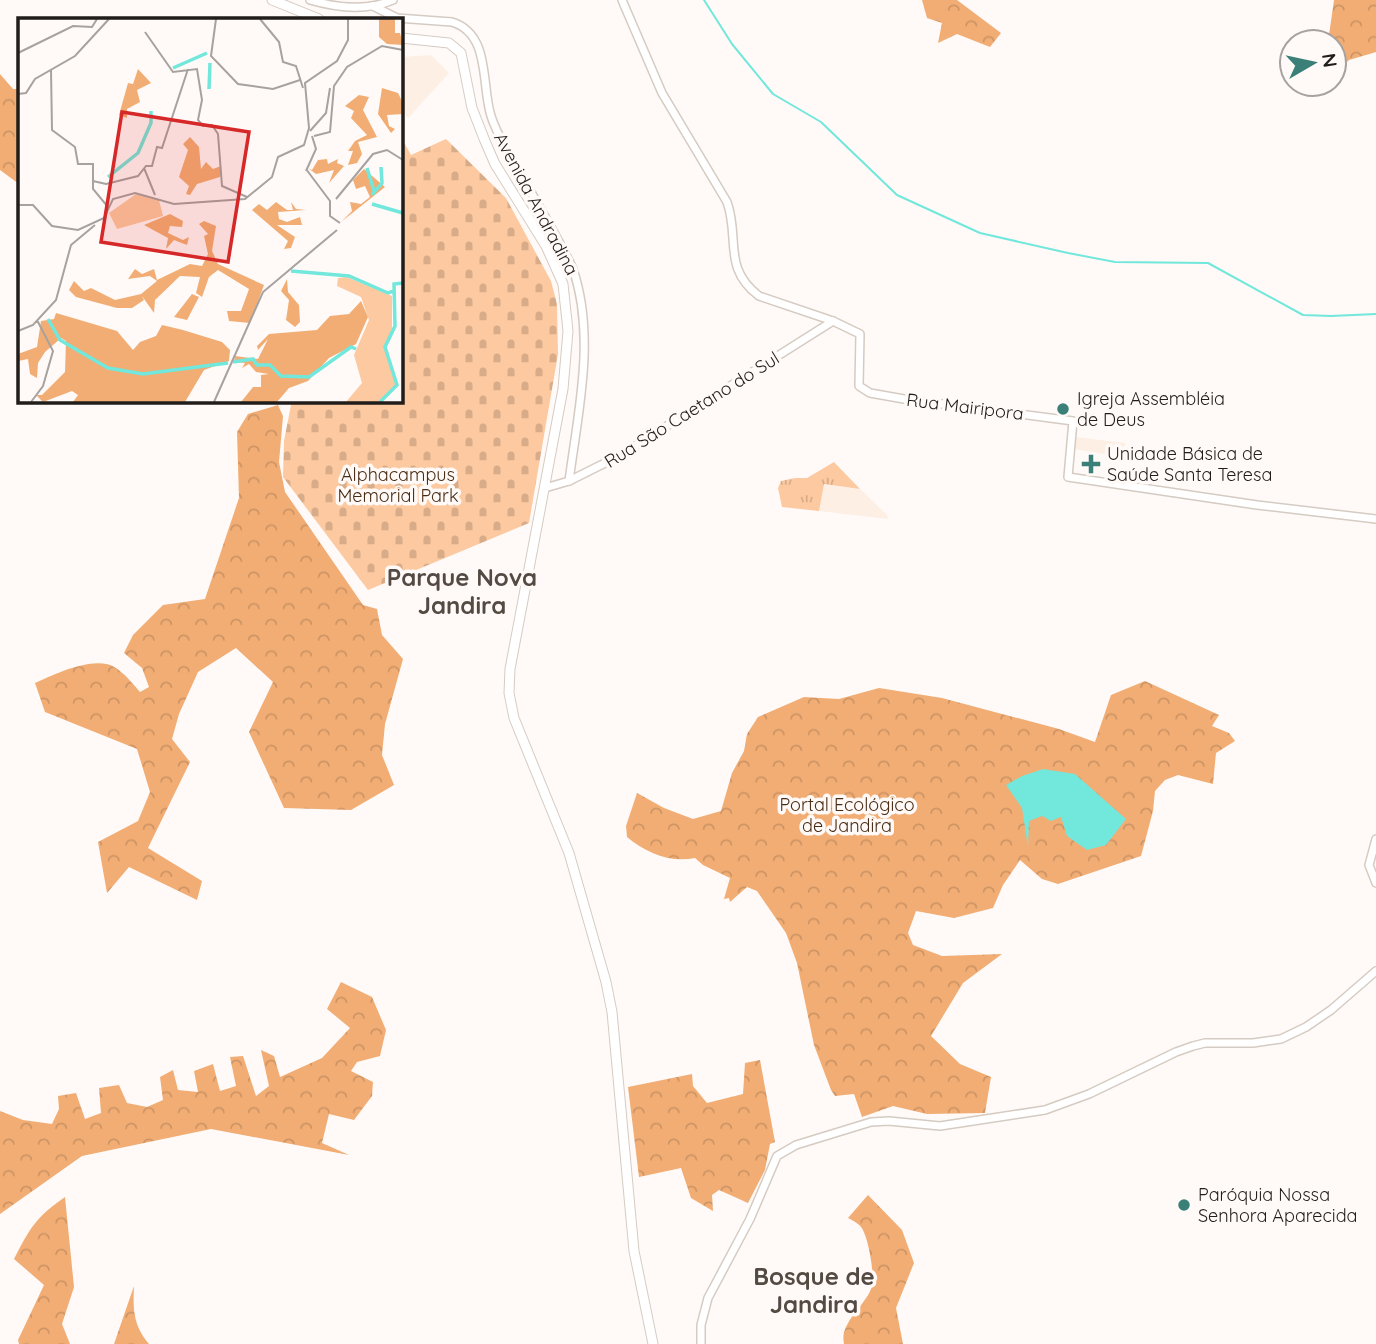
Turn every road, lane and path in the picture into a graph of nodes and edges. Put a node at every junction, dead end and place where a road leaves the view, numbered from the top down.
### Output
1 (272, 0) edge
2 (310, 0) edge
3 (393, 0) edge
4 (622, 0) edge
5 (373, 6) junction
6 (317, 18) edge
7 (397, 18) edge
8 (402, 18) edge
9 (402, 38) edge
10 (833, 321) junction
11 (569, 481) junction
12 (545, 488) junction
13 (1376, 519) edge
14 (1376, 839) edge
15 (1376, 883) edge
16 (1376, 971) edge
17 (653, 1344) edge
18 (701, 1344) edge

1 - 6 main road
2 - 5 street
3 - 5 street
4 - 10 street
5 - 7 street, Avenida Andradina
8 - 11 street, Avenida Andradina
9 - 12 main road
10 - 11 street, Rua São Caetano do Sul
10 - 13 street, Rua Mairipora
11 - 12 street, Rua São Caetano do Sul
12 - 17 main road
14 - 15 street
16 - 18 street

